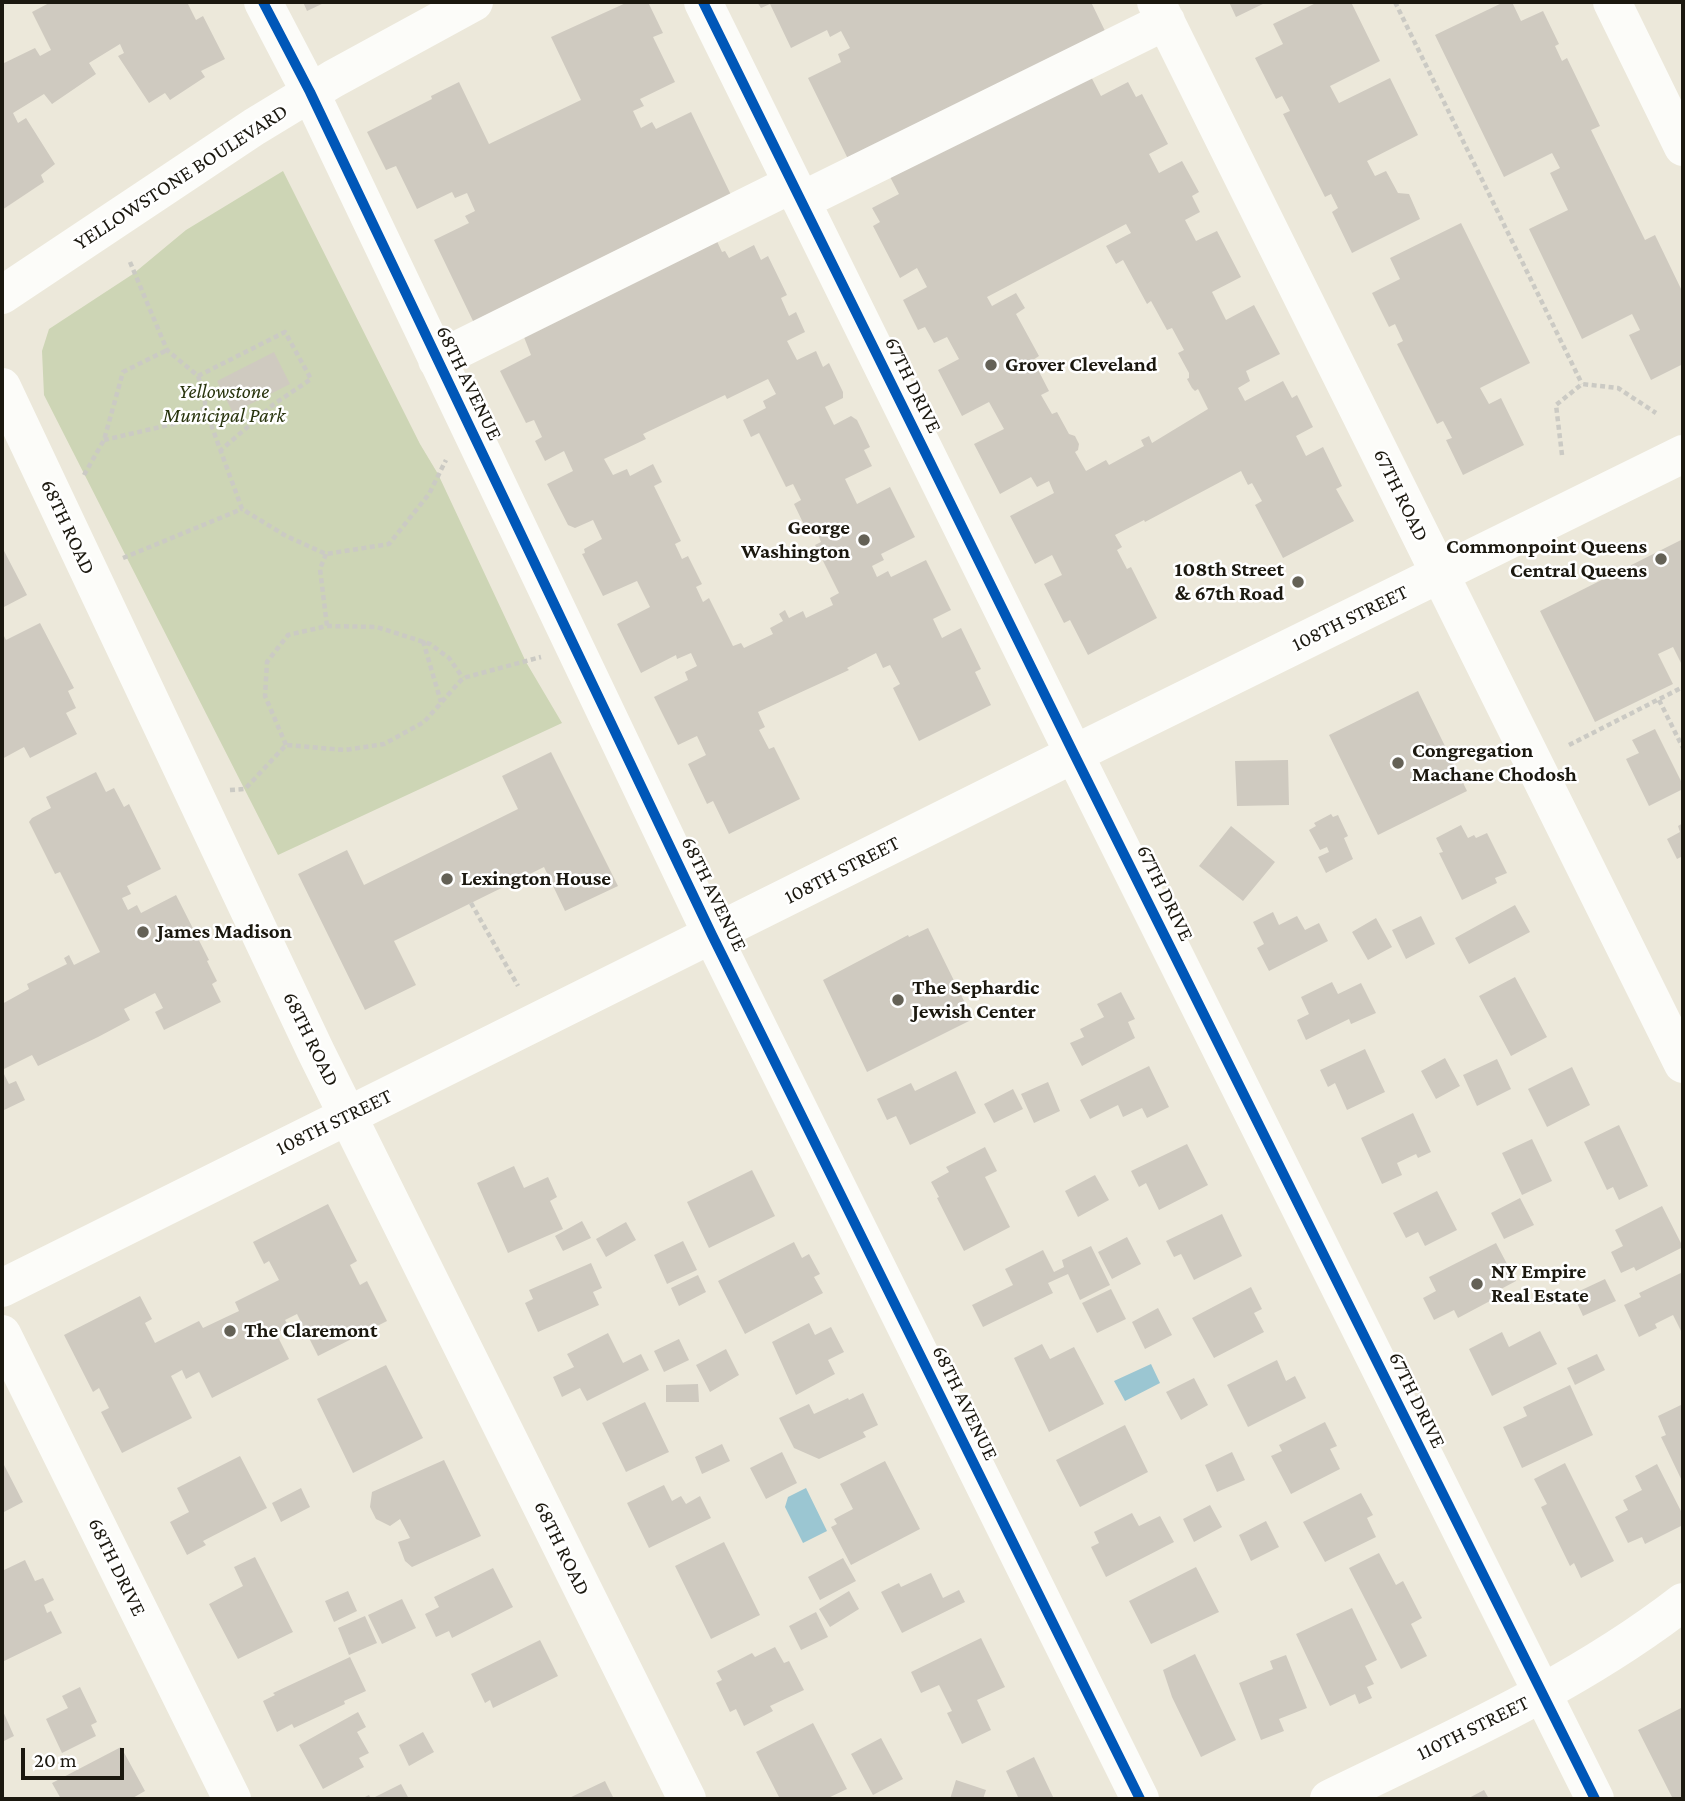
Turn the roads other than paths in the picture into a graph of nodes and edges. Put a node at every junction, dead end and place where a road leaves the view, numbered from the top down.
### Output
1 (263, 2) edge
2 (474, 2) edge
3 (703, 2) edge
4 (1612, 2) edge
5 (1161, 11) edge
6 (310, 92) junction
7 (1683, 147) edge
8 (797, 193) junction
9 (2, 295) edge
10 (437, 360) junction
11 (2, 387) edge
12 (1683, 454) edge
13 (1441, 574) junction
14 (1074, 754) junction
15 (712, 935) junction
16 (1683, 1064) edge
17 (348, 1116) junction
18 (2, 1288) edge
19 (2, 1335) edge
20 (1683, 1602) edge
21 (1542, 1694) junction
22 (232, 1799) edge
23 (687, 1799) edge
24 (1140, 1799) edge
25 (1329, 1799) edge
26 (1595, 1799) edge

1 - 6 street, 68TH AVENUE
2 - 6 street, YELLOWSTONE BOULEVARD
3 - 8 street, 67TH DRIVE
4 - 7 street
5 - 8 street
5 - 13 street, 67TH ROAD
6 - 9 street, YELLOWSTONE BOULEVARD
6 - 10 street, 68TH AVENUE
8 - 10 street
8 - 14 street, 67TH DRIVE
10 - 15 street, 68TH AVENUE
11 - 17 street, 68TH ROAD
12 - 13 street, 108TH STREET
13 - 14 street, 108TH STREET
13 - 16 street, 67TH ROAD
14 - 15 street, 108TH STREET
14 - 21 street, 67TH DRIVE
15 - 17 street, 108TH STREET
15 - 24 street, 68TH AVENUE
17 - 18 street, 108TH STREET
17 - 23 street, 68TH ROAD
19 - 22 street, 68TH DRIVE
20 - 21 street, 110TH STREET
21 - 25 street, 110TH STREET
21 - 26 street, 67TH DRIVE

